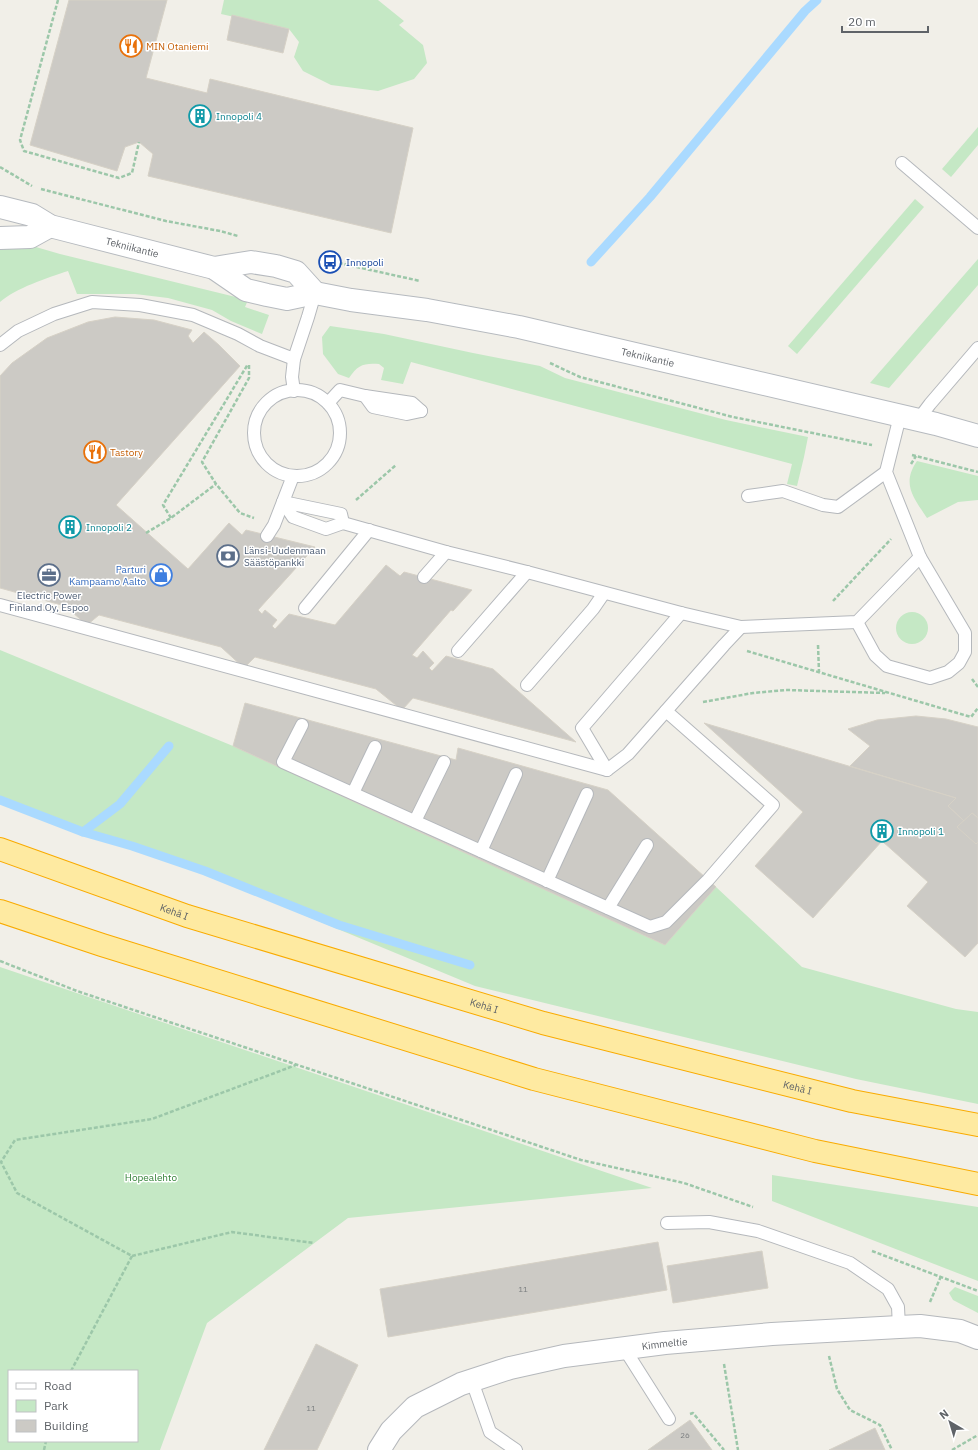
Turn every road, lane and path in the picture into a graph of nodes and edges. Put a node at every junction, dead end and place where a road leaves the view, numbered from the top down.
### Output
1 (58, 0) edge
2 (139, 142) dead end
3 (902, 163) dead end
4 (0, 207) edge
5 (50, 226) junction
6 (978, 228) edge
7 (0, 238) edge
8 (214, 268) junction
9 (315, 293) junction
10 (0, 345) edge
11 (978, 348) edge
12 (294, 359) junction
13 (294, 391) junction
14 (365, 396) dead end
15 (328, 403) junction
16 (909, 418) junction
17 (978, 436) edge
18 (886, 472) junction
19 (293, 476) junction
20 (748, 496) dead end
21 (283, 502) junction
22 (171, 518) junction
23 (343, 523) junction
24 (369, 530) junction
25 (146, 533) dead end
26 (267, 536) dead end
27 (446, 552) junction
28 (920, 556) junction
29 (527, 572) junction
30 (424, 577) dead end
31 (604, 593) junction
32 (0, 605) edge
33 (305, 608) dead end
34 (681, 613) junction
35 (858, 622) junction
36 (741, 627) junction
37 (458, 651) dead end
38 (526, 685) dead end
39 (890, 693) dead end
40 (666, 711) junction
41 (302, 725) dead end
42 (682, 726) junction
43 (375, 747) dead end
44 (444, 762) dead end
45 (607, 770) junction
46 (516, 774) dead end
47 (353, 793) junction
48 (587, 794) dead end
49 (415, 821) junction
50 (647, 845) dead end
51 (0, 849) edge
52 (481, 851) junction
53 (547, 880) junction
54 (608, 908) junction
55 (0, 911) edge
56 (0, 961) edge
57 (296, 1065) junction
58 (978, 1126) edge
59 (978, 1184) edge
60 (755, 1207) dead end
61 (666, 1224) dead end
62 (314, 1243) dead end
63 (132, 1256) junction
64 (899, 1327) junction
65 (822, 1332) junction
66 (978, 1338) edge
67 (720, 1339) junction
68 (624, 1348) junction
69 (72, 1370) edge
70 (472, 1381) junction
71 (669, 1419) joint
72 (978, 1435) edge
73 (379, 1450) edge
74 (516, 1450) edge
75 (724, 1450) edge
76 (738, 1450) edge
77 (892, 1450) edge
78 (952, 1450) edge

1 - 2 path
3 - 6 lane
4 - 5 main road, Tekniikantie
5 - 7 main road
5 - 8 main road, Tekniikantie
8 - 9 main road, Tekniikantie
8 - 9 main road, Tekniikantie
9 - 12 lane
9 - 16 main road, Tekniikantie
10 - 12 lane
11 - 16 lane
12 - 13 lane
13 - 15 lane
13 - 19 lane
14 - 15 lane
15 - 19 lane
16 - 17 main road, Tekniikantie
16 - 18 lane
18 - 20 lane
18 - 28 lane
19 - 21 lane
21 - 23 lane
21 - 23 lane
21 - 26 lane
22 - 22 path
22 - 25 path
23 - 24 lane
24 - 27 lane
24 - 33 lane
27 - 29 lane
27 - 30 lane
28 - 35 lane
28 - 35 lane
29 - 31 lane
29 - 37 lane
31 - 34 lane
31 - 38 lane
32 - 45 lane
34 - 36 lane
34 - 45 lane
35 - 36 lane
36 - 40 lane
39 - 42 path
40 - 42 lane
40 - 45 lane
41 - 47 lane
42 - 54 lane
43 - 47 lane
44 - 49 lane
46 - 52 lane
47 - 49 lane
48 - 53 lane
49 - 52 lane
50 - 54 lane
51 - 58 highway, Kehä I
52 - 53 lane
53 - 54 lane
55 - 59 highway
56 - 57 path
57 - 60 path
57 - 63 path
61 - 64 lane
62 - 63 path
63 - 69 path
64 - 65 main road, Kimmeltie
64 - 66 main road, Kimmeltie
65 - 67 main road, Kimmeltie
65 - 77 path
67 - 68 main road, Kimmeltie
67 - 76 path
68 - 70 main road, Kimmeltie
68 - 71 lane
70 - 73 main road, Kimmeltie
70 - 74 lane
71 - 75 path
72 - 78 path

